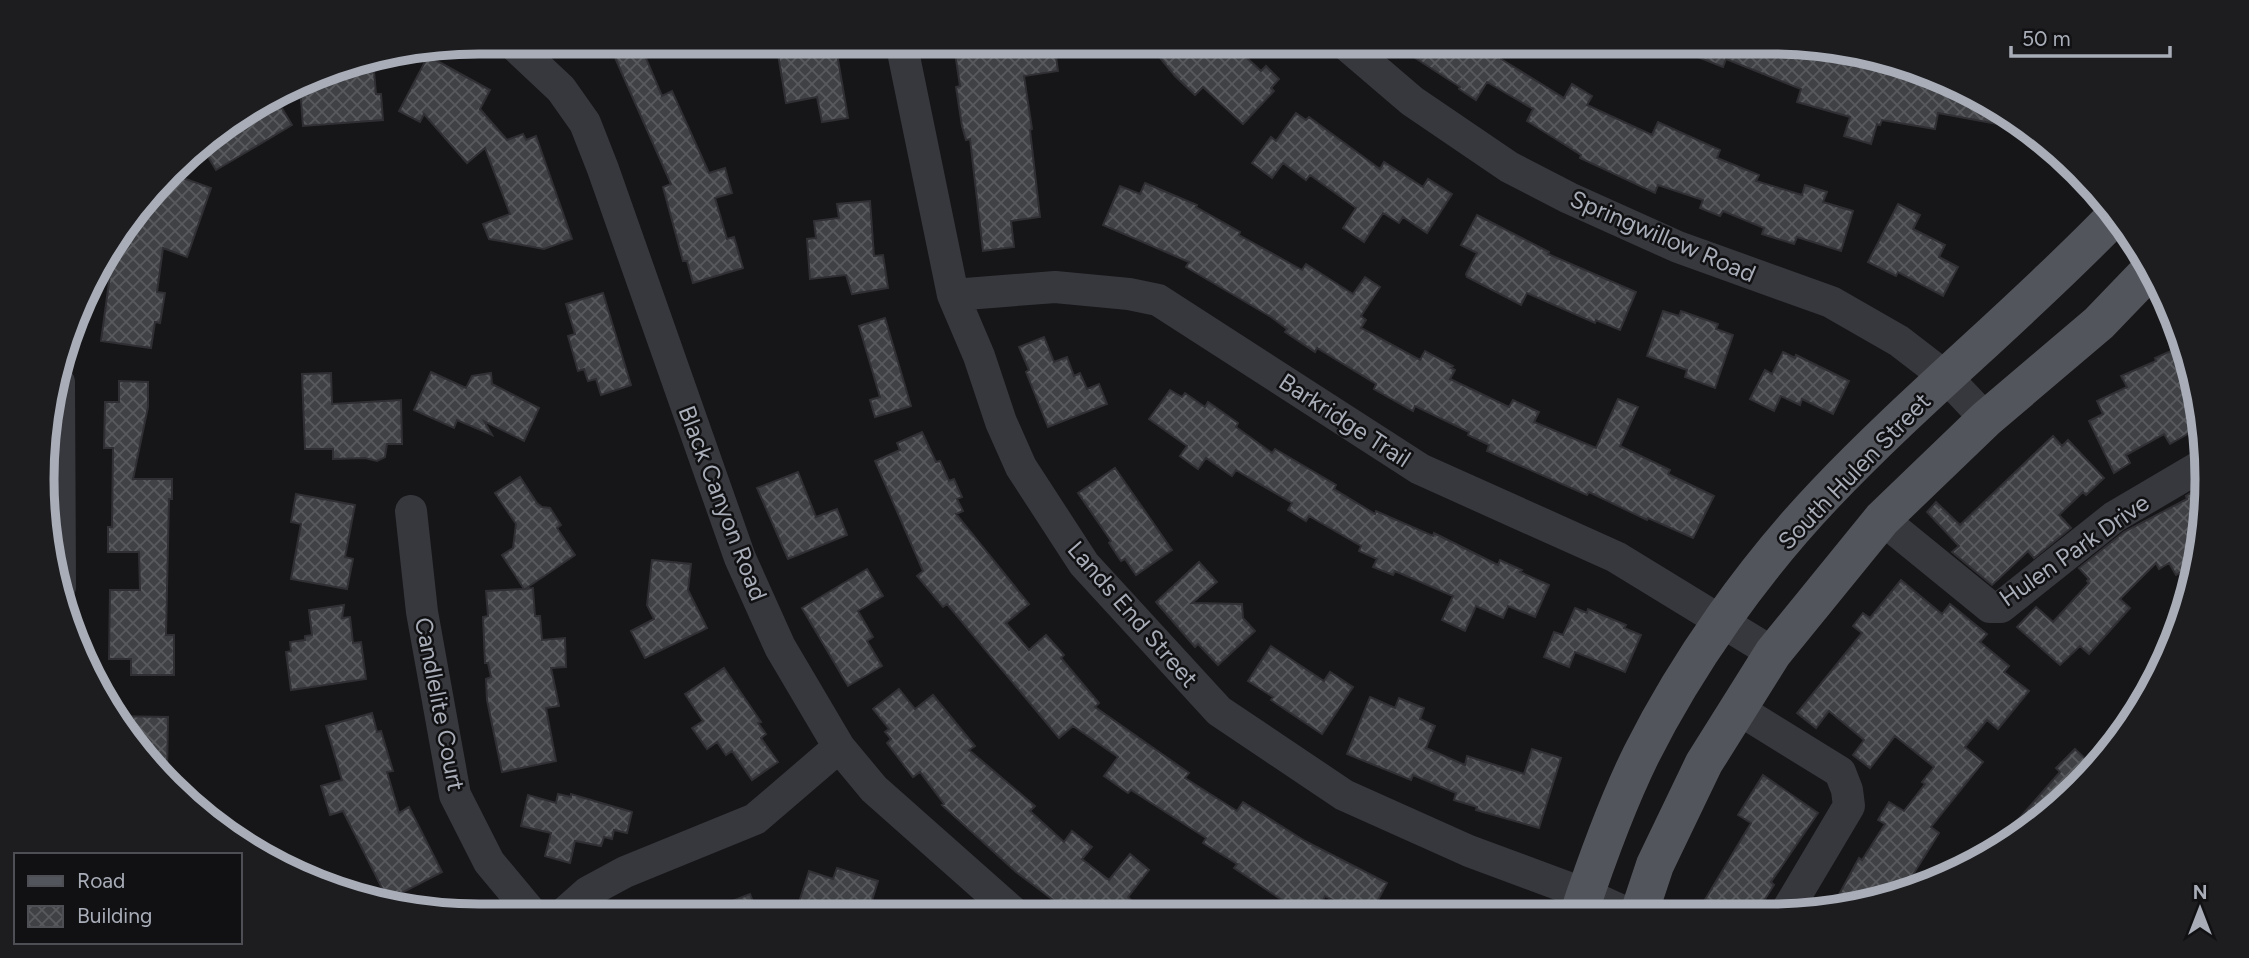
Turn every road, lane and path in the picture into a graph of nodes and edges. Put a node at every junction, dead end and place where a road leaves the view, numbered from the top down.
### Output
1 (523, 54) edge
2 (903, 54) edge
3 (1357, 54) edge
4 (2109, 223) edge
5 (2143, 277) edge
6 (953, 295) junction
7 (1947, 377) junction
8 (59, 416) edge
9 (1986, 419) junction
10 (2195, 469) edge
11 (411, 511) dead end
12 (1882, 519) junction
13 (60, 547) edge
14 (1723, 622) junction
15 (1773, 653) junction
16 (1738, 709) junction
17 (839, 747) junction
18 (1582, 903) edge
19 (1791, 903) edge
20 (524, 904) edge
21 (574, 904) edge
22 (1003, 904) edge
23 (1642, 904) edge

1 - 17 street, Black Canyon Road
2 - 6 street, Lands End Street
3 - 7 street, Springwillow Road
4 - 7 main road, South Hulen Street
5 - 9 main road
6 - 14 street, Barkridge Trail
6 - 18 street, Lands End Street
7 - 9 street, Springwillow Road
7 - 14 main road, South Hulen Street
8 - 13 street
9 - 12 main road
10 - 12 street, Hulen Park Drive
11 - 20 street, Candlelite Court
12 - 15 main road
14 - 15 street, Barkridge Trail
14 - 18 main road, South Hulen Street
15 - 16 main road
16 - 19 street
16 - 23 main road
17 - 21 street
17 - 22 street, Black Canyon Road

